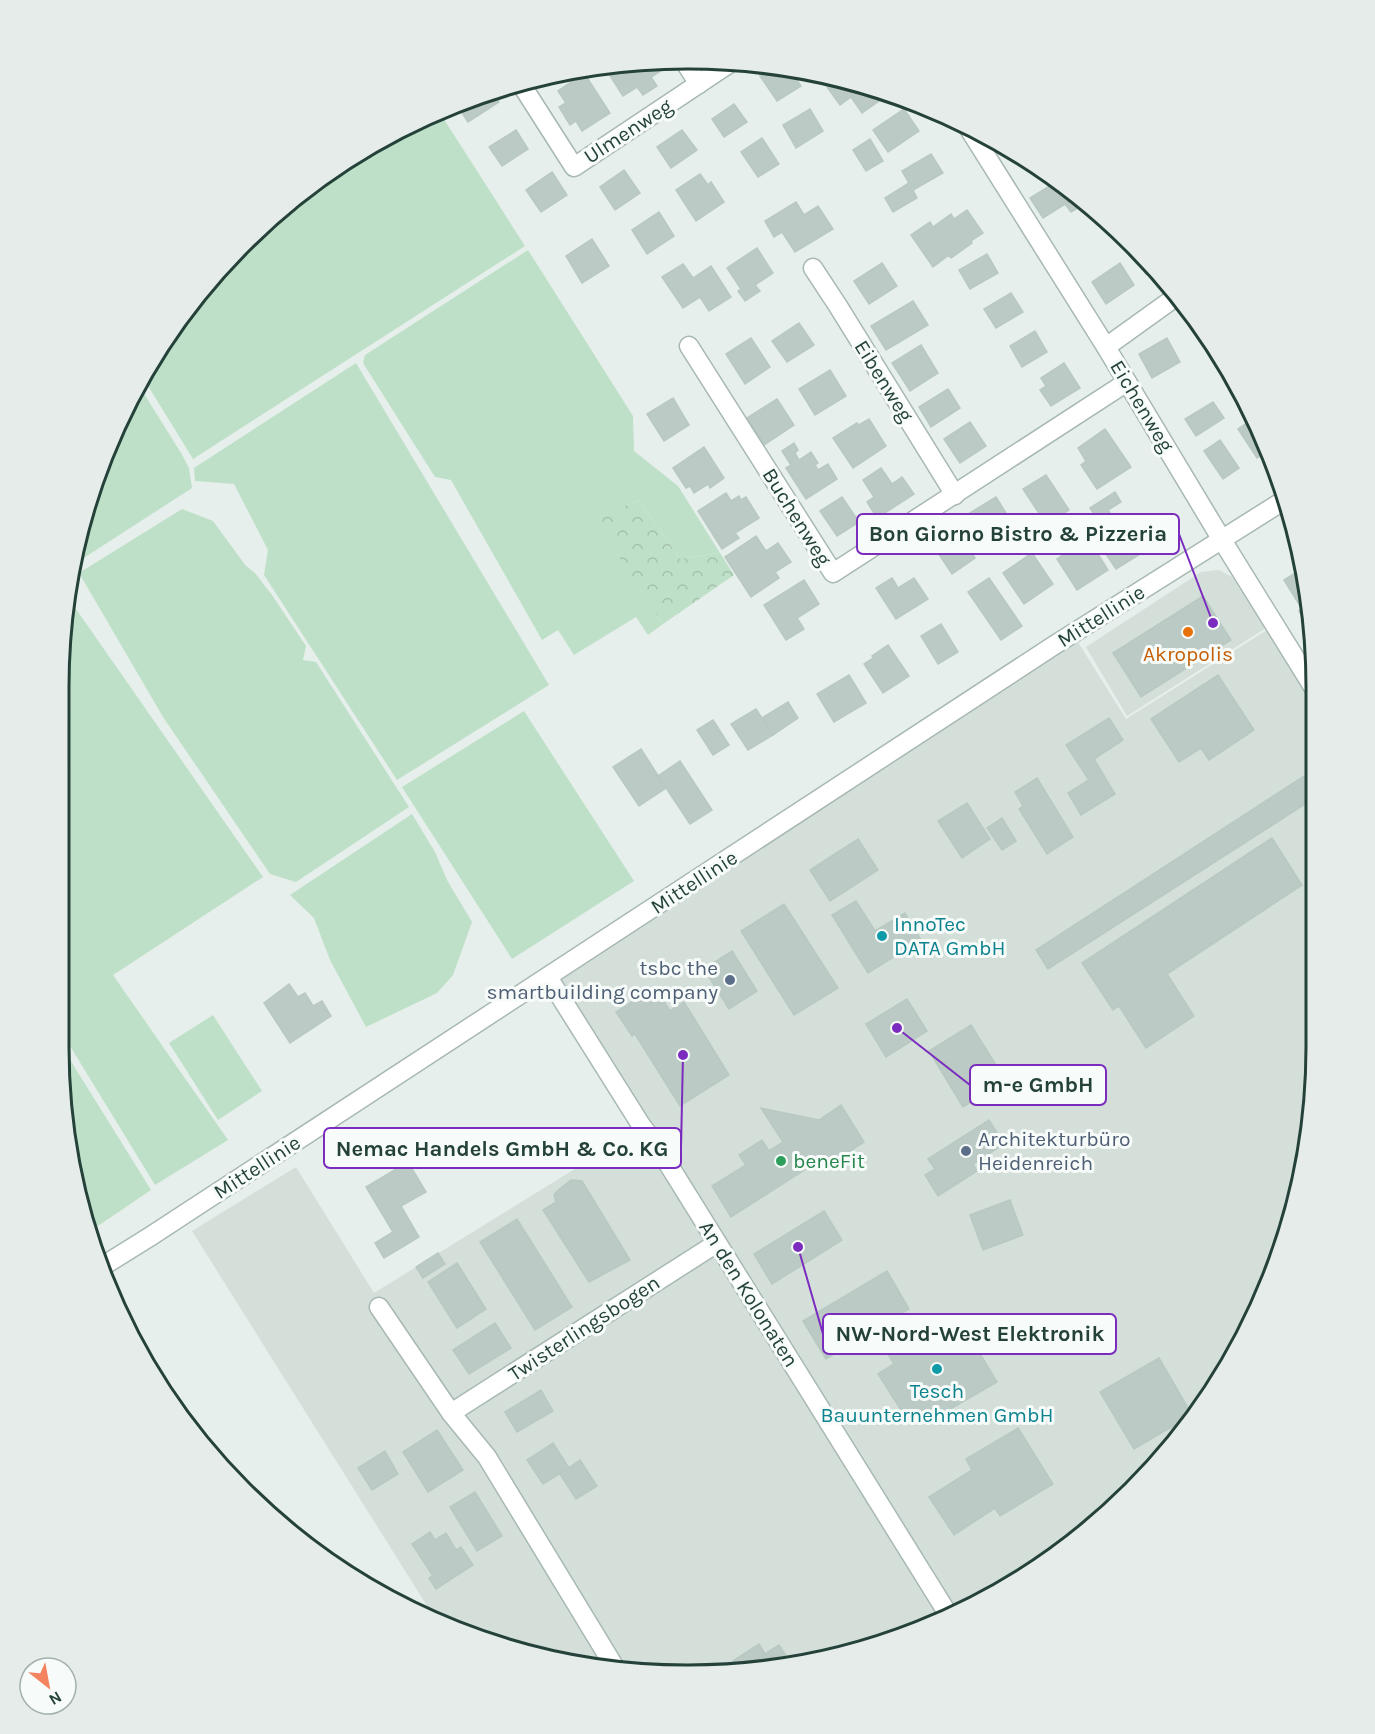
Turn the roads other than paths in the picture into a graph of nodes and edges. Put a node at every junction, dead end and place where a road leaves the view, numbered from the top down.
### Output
1 (689, 69) edge
2 (721, 70) edge
3 (699, 84) junction
4 (525, 91) edge
5 (988, 147) edge
6 (813, 267) dead end
7 (1170, 301) edge
8 (689, 346) dead end
9 (1106, 347) junction
10 (1127, 382) junction
11 (955, 495) junction
12 (1278, 504) edge
13 (1221, 540) junction
14 (1306, 675) edge
15 (548, 977) junction
16 (717, 1243) junction
17 (108, 1262) edge
18 (379, 1307) dead end
19 (451, 1413) junction
20 (945, 1609) edge
21 (611, 1660) edge

1 - 3 street
2 - 3 street, Ulmenweg
3 - 4 street, Ulmenweg
5 - 9 street, Eichenweg
6 - 11 street, Eibenweg
7 - 9 street
8 - 11 street, Buchenweg
9 - 10 street, Eichenweg
10 - 11 street, Buchenweg
10 - 13 street, Eichenweg
12 - 13 street, Mittellinie
13 - 14 street, Eichenweg
13 - 15 street, Mittellinie
15 - 16 street, An den Kolonaten
15 - 17 street, Mittellinie
16 - 19 street, Twisterlingsbogen
16 - 20 street, An den Kolonaten
18 - 19 street
19 - 21 street

